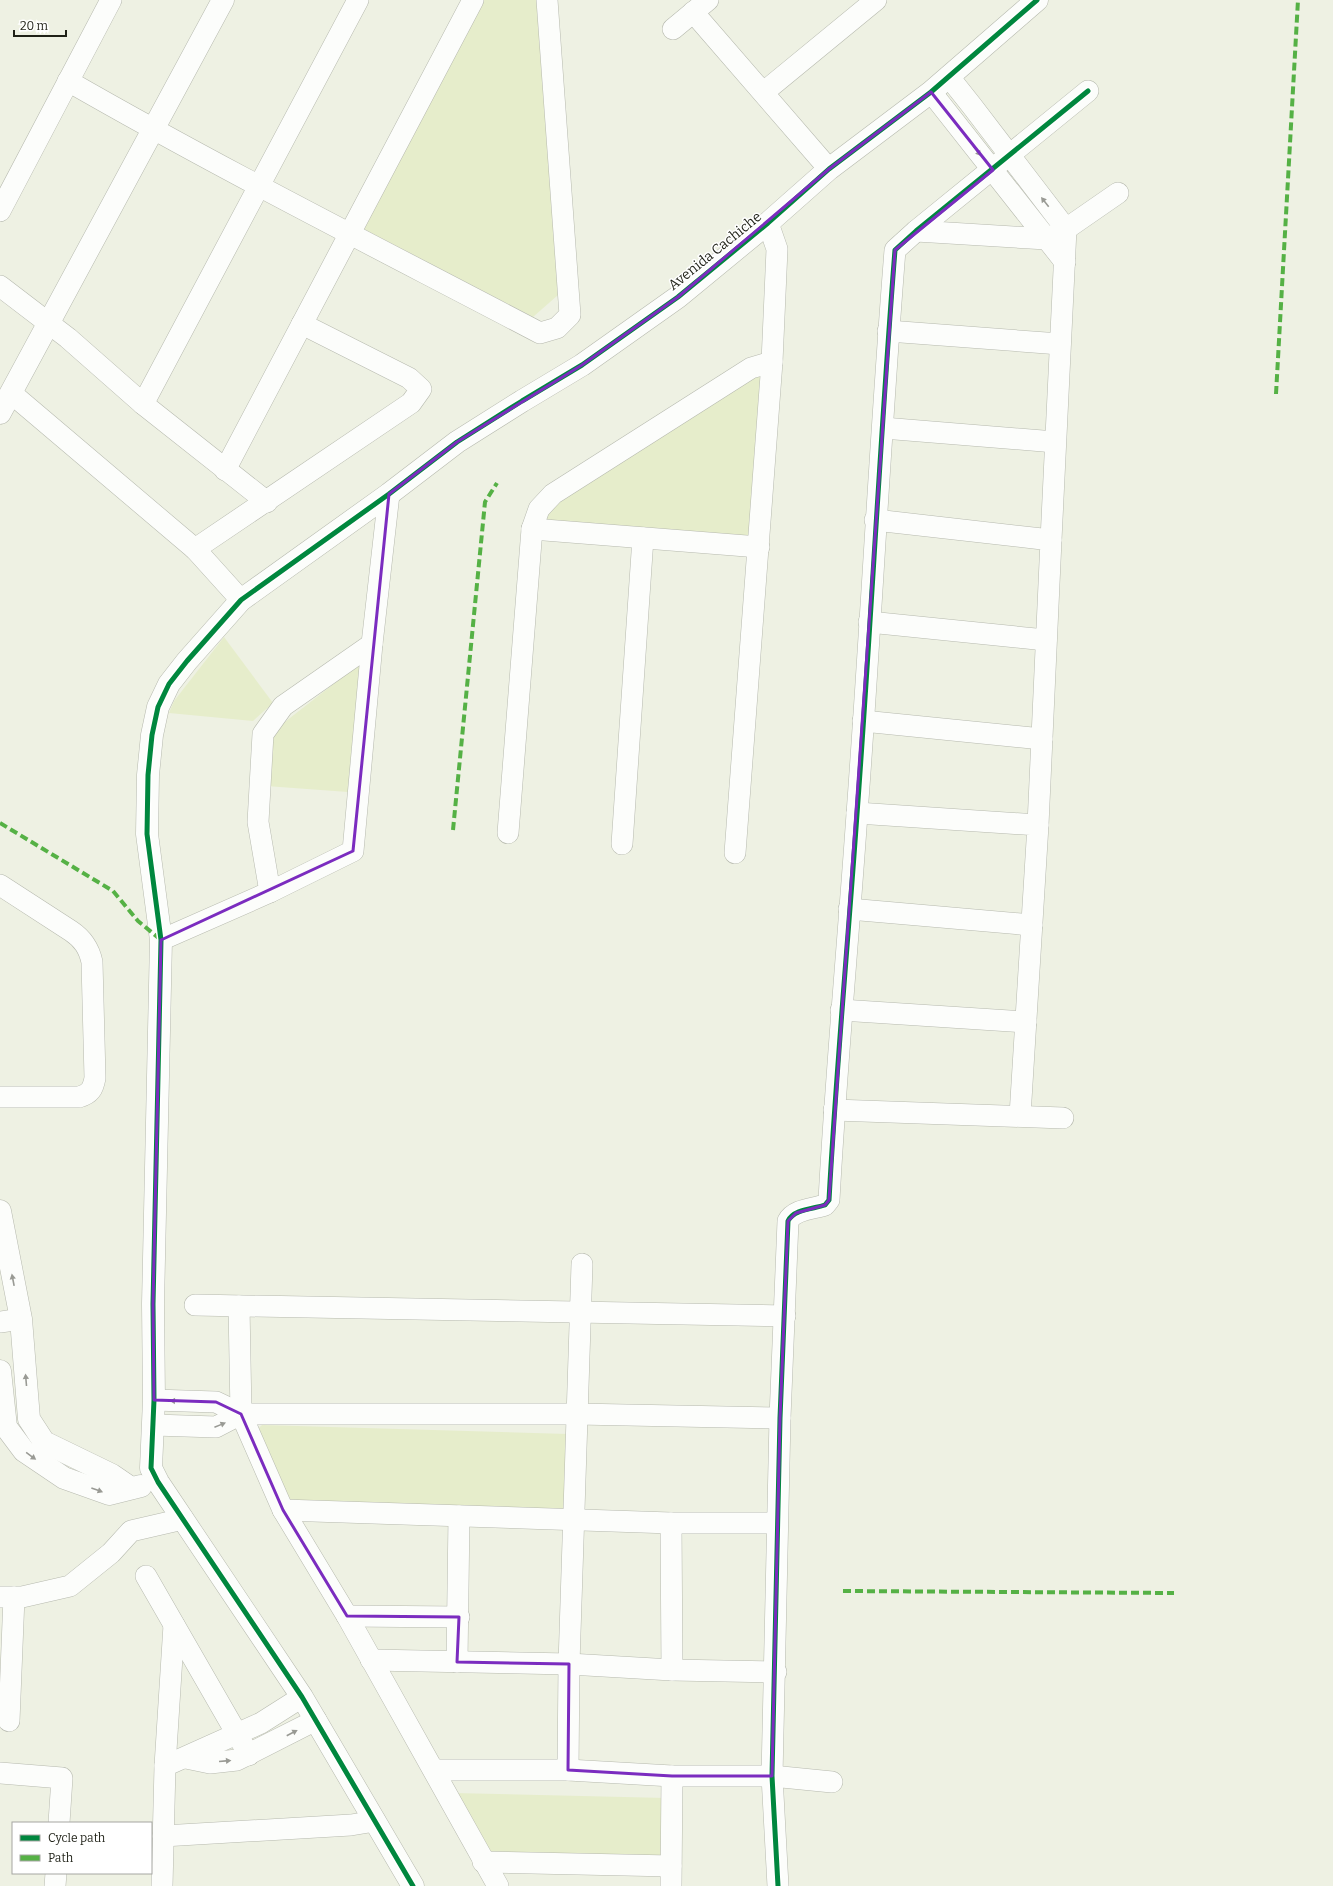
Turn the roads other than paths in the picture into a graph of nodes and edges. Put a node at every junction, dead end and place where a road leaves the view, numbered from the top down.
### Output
1 (111, 0) edge
2 (223, 0) edge
3 (358, 0) edge
4 (473, 0) edge
5 (547, 0) edge
6 (876, 0) edge
7 (1037, 0) edge
8 (700, 6) edge
9 (673, 29) dead end
10 (948, 77) junction
11 (68, 81) junction
12 (764, 92) junction
13 (931, 92) junction
14 (1088, 92) dead end
15 (154, 130) junction
16 (1010, 156) junction
17 (829, 169) junction
18 (993, 170) junction
19 (259, 187) junction
20 (1118, 193) dead end
21 (0, 211) edge
22 (768, 223) junction
23 (1066, 229) junction
24 (916, 231) junction
25 (350, 233) junction
26 (1047, 239) junction
27 (1065, 262) junction
28 (0, 286) edge
29 (49, 323) junction
30 (302, 324) junction
31 (888, 331) junction
32 (1060, 344) junction
33 (772, 362) junction
34 (11, 393) junction
35 (143, 404) junction
36 (0, 413) edge
37 (883, 428) junction
38 (1055, 442) junction
39 (225, 470) junction
40 (389, 494) junction
41 (267, 502) junction
42 (876, 520) junction
43 (532, 529) junction
44 (643, 538) junction
45 (1051, 540) junction
46 (759, 547) junction
47 (195, 550) junction
48 (241, 600) junction
49 (869, 622) junction
50 (1046, 640) junction
51 (372, 644) junction
52 (863, 722) junction
53 (1042, 739) junction
54 (857, 813) junction
55 (1038, 825) junction
56 (508, 833) dead end
57 (622, 844) dead end
58 (735, 854) dead end
59 (0, 885) edge
60 (270, 892) junction
61 (849, 909) junction
62 (1032, 925) junction
63 (161, 940) junction
64 (841, 1010) junction
65 (1026, 1022) junction
66 (0, 1097) edge
67 (834, 1110) junction
68 (1020, 1116) junction
69 (1063, 1118) dead end
70 (0, 1217) edge
71 (582, 1264) dead end
72 (195, 1305) dead end
73 (239, 1306) junction
74 (581, 1314) junction
75 (785, 1316) junction
76 (10, 1320) edge
77 (0, 1371) edge
78 (154, 1400) junction
79 (241, 1414) junction
80 (577, 1414) junction
81 (780, 1418) junction
82 (29, 1419) junction
83 (154, 1425) junction
84 (3, 1428) edge
85 (158, 1482) junction
86 (131, 1488) junction
87 (283, 1510) junction
88 (459, 1516) junction
89 (183, 1519) junction
90 (574, 1519) junction
91 (671, 1523) junction
92 (777, 1523) junction
93 (146, 1576) dead end
94 (7, 1597) edge
95 (347, 1616) junction
96 (459, 1617) junction
97 (174, 1625) junction
98 (371, 1660) junction
99 (457, 1662) junction
100 (569, 1664) junction
101 (672, 1670) junction
102 (776, 1672) junction
103 (302, 1697) junction
104 (316, 1720) junction
105 (9, 1721) dead end
106 (238, 1734) junction
107 (249, 1755) junction
108 (186, 1758) junction
109 (165, 1766) junction
110 (434, 1770) junction
111 (568, 1770) junction
112 (0, 1773) edge
113 (672, 1776) junction
114 (772, 1776) junction
115 (832, 1782) dead end
116 (375, 1820) junction
117 (59, 1822) edge
118 (163, 1836) junction
119 (483, 1862) junction
120 (56, 1874) edge
121 (671, 1876) edge
122 (55, 1886) edge
123 (162, 1886) edge
124 (413, 1886) edge
125 (498, 1886) edge
126 (778, 1886) edge

1 - 11 street
2 - 15 street
3 - 19 street
4 - 25 street
5 - 25 street
6 - 12 street
7 - 10 street, Avenida Cachiche
8 - 9 street
8 - 12 street
10 - 13 street, Avenida Cachiche
10 - 16 street
11 - 15 street
11 - 21 street
12 - 17 street
13 - 17 street, Avenida Cachiche
13 -> 18 street
14 - 16 street
15 - 19 street
15 - 29 street
16 - 18 street
23 -> 16 street
17 - 22 street, Avenida Cachiche
18 - 24 street
18 - 26 street
19 - 25 street
19 - 35 street
20 - 23 street
22 - 33 street
22 - 40 street, Avenida Cachiche
23 - 26 street
23 - 27 street
24 - 26 street
24 - 31 street
25 - 30 street
26 - 27 street
27 - 32 street
28 - 29 street
29 - 34 street
29 - 35 street
30 - 39 street
30 - 41 street
31 - 32 street
31 - 37 street
32 - 38 street
33 - 43 street
33 - 46 street
34 - 36 street
34 - 47 street
35 - 39 street
37 - 38 street
37 - 42 street
38 - 45 street
39 - 41 street
40 - 48 street, Avenida Cachiche
40 - 51 street
41 - 47 street
42 - 45 street
42 - 49 street
43 - 44 street
43 - 56 street
44 - 46 street
44 - 57 street
45 - 50 street
46 - 58 street
47 - 48 street
48 - 63 street, Avenida Cachiche
49 - 50 street
49 - 52 street
50 - 53 street
51 - 60 street
51 - 60 street
52 - 53 street
52 - 54 street
53 - 55 street
54 - 55 street
54 - 61 street
55 - 62 street
59 - 66 street
60 - 63 street
61 - 62 street
61 - 64 street
62 - 65 street
63 - 78 street, Avenida Cachiche
64 - 65 street
64 - 67 street
65 - 68 street
67 - 68 street
67 - 75 street
68 - 69 street
76 -> 70 street
71 - 74 street
72 - 73 street
73 - 74 street
73 - 79 street
74 - 75 street
74 - 80 street
75 - 81 street
82 -> 76 street
77 - 84 street
79 -> 78 street
78 - 83 street, Avenida Cachiche
79 - 80 street
83 -> 79 street
79 - 87 street
80 - 81 street
80 - 90 street
81 - 92 street
82 - 84 street
82 - 86 street
83 - 85 street, Avenida Cachiche
84 -> 86 street
85 - 86 street
85 - 89 street, Avenida Cachiche
87 - 88 street
87 - 95 street
88 - 90 street
88 - 96 street
89 - 94 street
89 - 103 street, Avenida Cachiche
90 - 91 street
90 - 100 street
91 - 92 street
91 - 101 street
92 - 102 street
93 - 97 street
94 - 105 street
95 - 96 street
95 - 98 street
96 - 99 street
97 - 106 street
97 - 109 street
98 - 99 street
98 - 110 street
99 - 100 street
100 - 101 street
100 - 111 street
101 - 102 street
102 - 114 street
103 - 104 street, Avenida Cachiche
103 - 106 street
107 -> 104 street
104 - 116 street, Avenida Cachiche
106 - 107 street
106 - 108 street
108 -> 107 street
108 - 109 street
109 - 118 street
110 - 111 street
110 - 119 street
111 - 113 street
112 - 117 street
113 - 114 street
113 - 121 street
114 - 115 street
114 - 126 street
116 - 118 street
116 - 124 street, Avenida Cachiche
118 - 123 street
119 - 121 street
119 - 125 street
120 - 122 street

